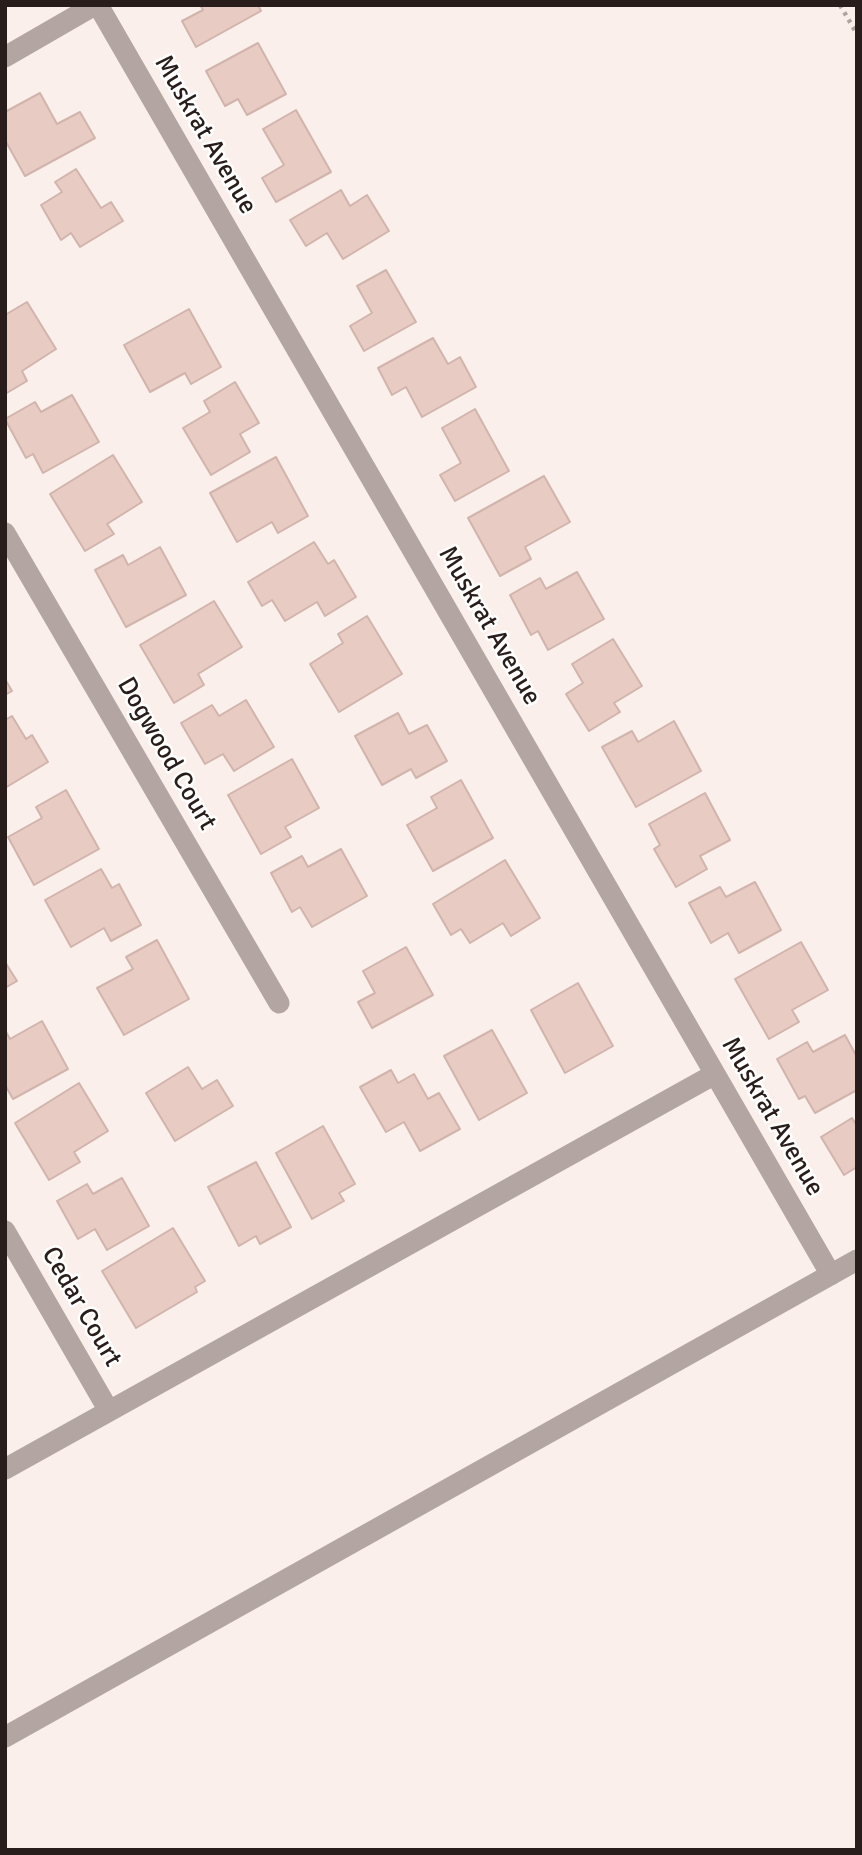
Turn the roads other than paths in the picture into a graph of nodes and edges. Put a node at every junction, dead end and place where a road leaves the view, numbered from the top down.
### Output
1 (96, 5) edge
2 (5, 57) edge
3 (5, 533) edge
4 (279, 1003) dead end
5 (715, 1074) junction
6 (5, 1231) edge
7 (857, 1261) edge
8 (831, 1275) junction
9 (109, 1411) junction
10 (5, 1469) edge
11 (5, 1737) edge

1 - 2 street
1 - 5 street, Muskrat Avenue
3 - 4 street, Dogwood Court
5 - 8 street, Muskrat Avenue
5 - 9 street
6 - 9 street, Cedar Court
7 - 8 street
8 - 11 street
9 - 10 street

